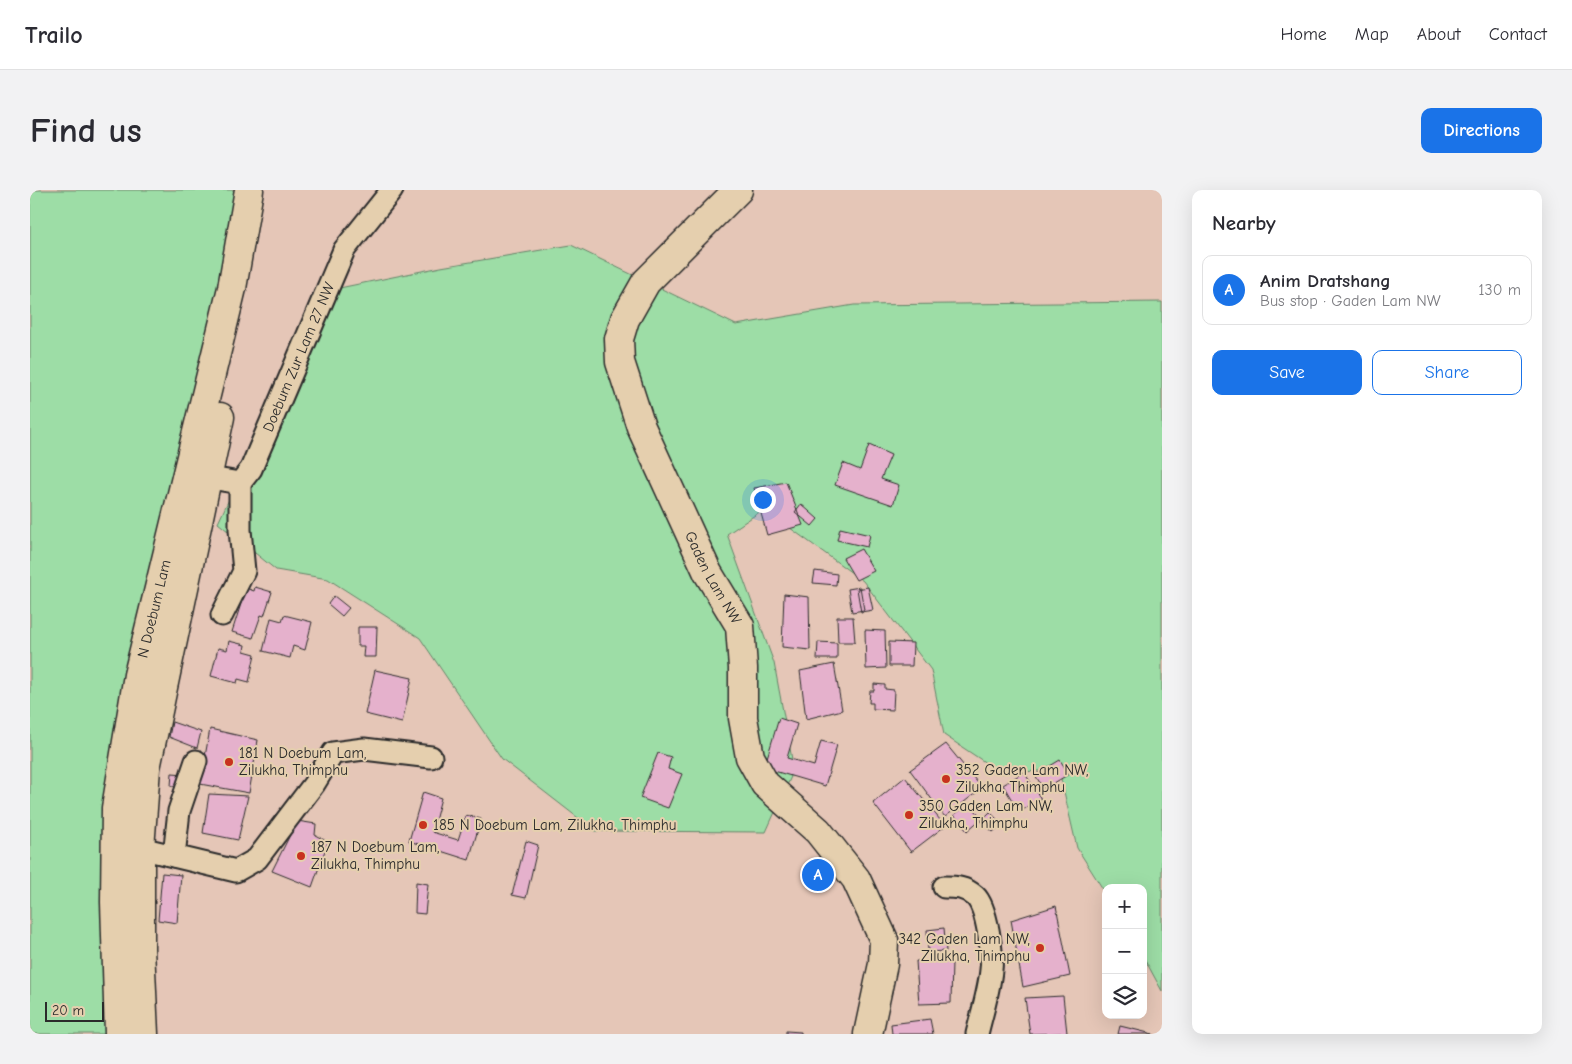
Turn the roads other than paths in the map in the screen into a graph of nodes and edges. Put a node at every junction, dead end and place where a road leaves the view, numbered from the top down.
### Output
1 (249, 190) edge
2 (267, 190) edge
3 (392, 190) edge
4 (738, 190) edge
5 (196, 476) junction
6 (240, 483) junction
7 (222, 615) dead end
8 (431, 757) dead end
9 (196, 761) dead end
10 (140, 848) junction
11 (174, 856) junction
12 (944, 888) dead end
13 (119, 1034) edge
14 (144, 1034) edge
15 (868, 1034) edge
16 (977, 1034) edge

1 - 5 main road, N Doebum Lam
2 - 5 main road, N Doebum Lam
3 - 6 street, Doebum Zur Lam 27 NW
4 - 15 main road, Gaden Lam NW
5 - 6 street
5 - 10 main road, N Doebum Lam
5 - 13 main road, N Doebum Lam
6 - 7 street
8 - 11 street
9 - 11 street
10 - 11 street
10 - 14 main road, N Doebum Lam
12 - 16 street

